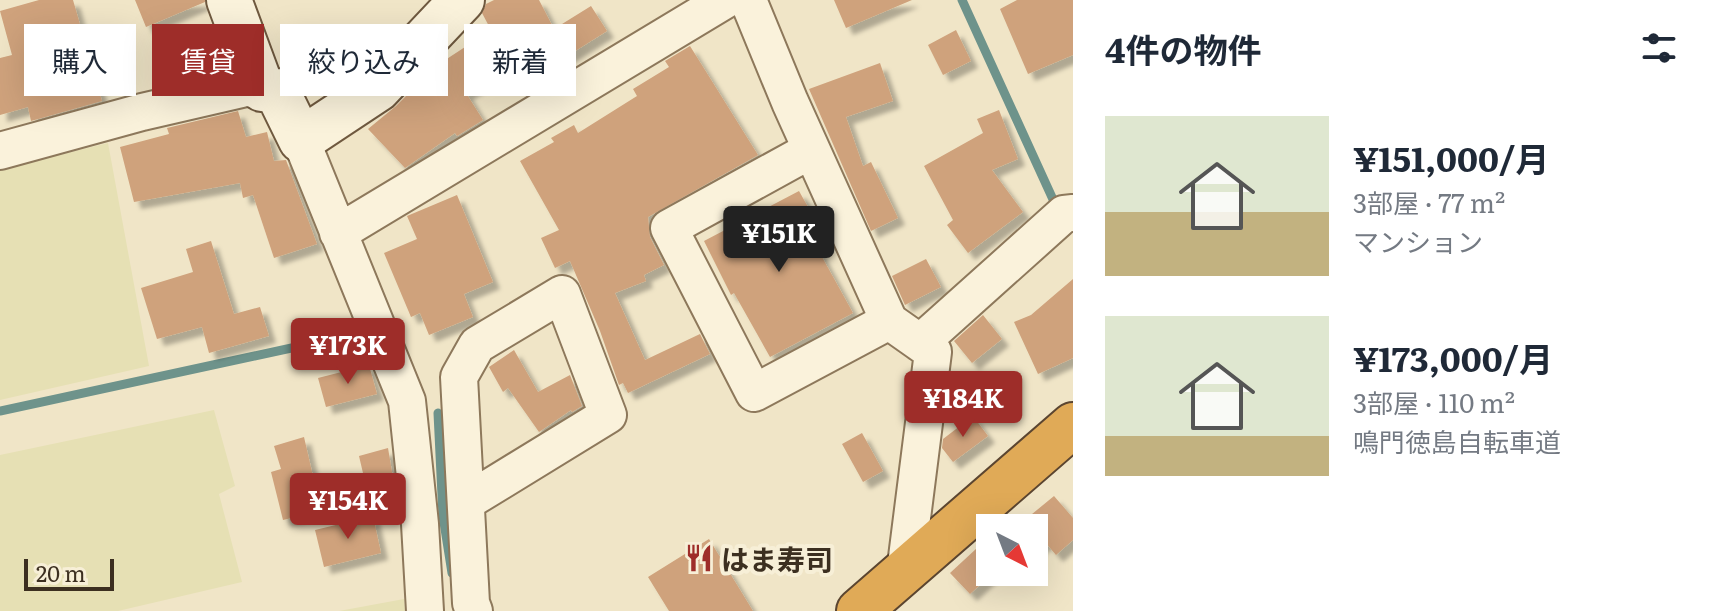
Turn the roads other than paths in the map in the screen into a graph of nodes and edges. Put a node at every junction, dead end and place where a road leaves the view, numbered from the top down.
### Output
1 (229, 0) edge
2 (462, 0) edge
3 (725, 0) edge
4 (748, 0) edge
5 (238, 24) edge
6 (264, 89) edge
7 (211, 96) edge
8 (301, 140) junction
9 (811, 150) junction
10 (0, 151) edge
11 (1073, 213) edge
12 (338, 233) junction
13 (889, 321) junction
14 (920, 343) junction
15 (1073, 425) edge
16 (466, 502) junction
17 (905, 573) junction
18 (463, 608) edge
19 (425, 611) edge
20 (859, 611) edge

1 - 5 main road
2 - 8 main road
3 - 12 street
4 - 9 street
6 - 8 main road
7 - 10 street
8 - 12 street
9 - 13 street
9 - 13 street
11 - 14 street
12 - 19 street
13 - 14 street
14 - 17 street
15 - 17 highway
16 - 16 street
16 - 18 street
17 - 20 highway

